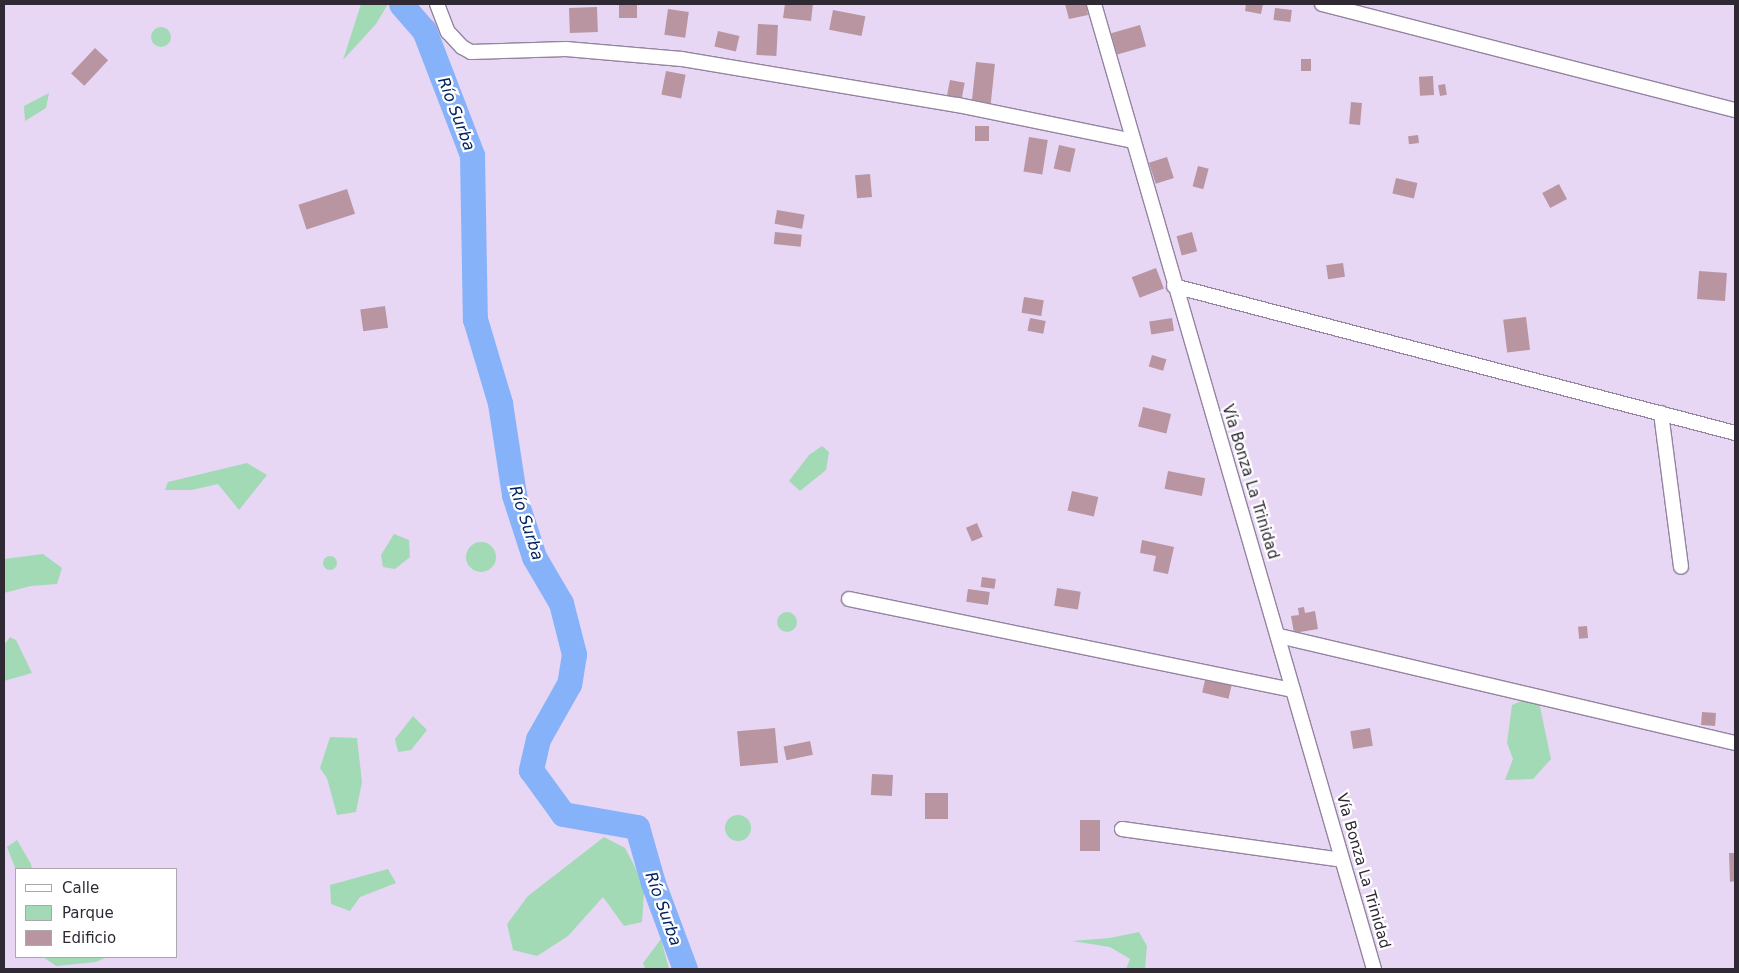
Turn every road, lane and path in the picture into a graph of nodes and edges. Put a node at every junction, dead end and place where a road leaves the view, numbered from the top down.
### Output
1 (437, 4) edge
2 (1094, 4) edge
3 (1322, 4) edge
4 (1735, 110) edge
5 (1133, 141) junction
6 (1174, 286) junction
7 (1661, 413) junction
8 (1735, 433) edge
9 (1680, 567) dead end
10 (848, 599) dead end
11 (1279, 636) junction
12 (1293, 690) junction
13 (1735, 742) edge
14 (1122, 830) dead end
15 (1342, 860) junction
16 (1374, 969) edge

1 - 5 street
2 - 5 street, Vía Bonza La Trinidad
3 - 4 street
5 - 6 street, Vía Bonza La Trinidad
6 - 7 street
6 - 11 street, Vía Bonza La Trinidad
7 - 8 street
7 - 9 street
10 - 12 street
11 - 12 street, Vía Bonza La Trinidad
11 - 13 street
12 - 15 street, Vía Bonza La Trinidad
14 - 15 street
15 - 16 street, Vía Bonza La Trinidad

